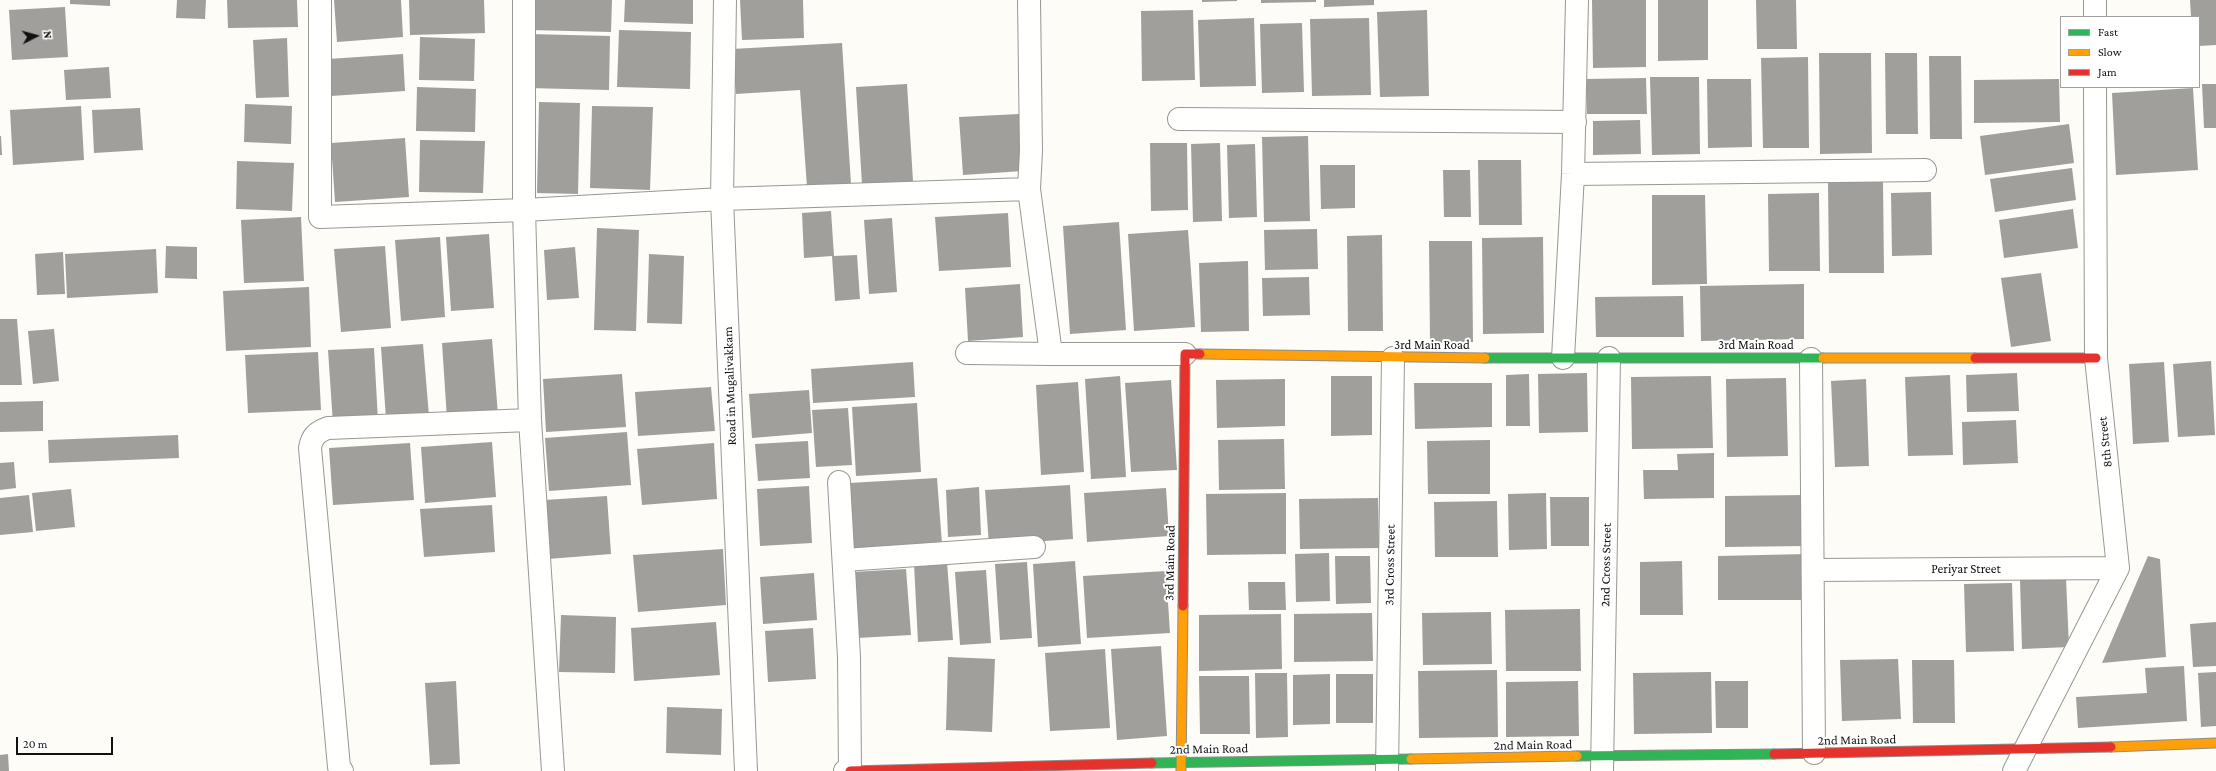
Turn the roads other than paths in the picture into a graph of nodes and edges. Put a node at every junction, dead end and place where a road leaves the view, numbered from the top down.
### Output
1 (320, 0) edge
2 (524, 0) edge
3 (725, 0) edge
4 (1029, 0) edge
5 (1577, 0) edge
6 (2095, 0) edge
7 (2095, 16) edge
8 (2095, 88) edge
9 (1179, 118) dead end
10 (1574, 122) junction
11 (1925, 170) dead end
12 (1574, 174) junction
13 (1029, 189) junction
14 (722, 199) junction
15 (524, 210) junction
16 (967, 353) dead end
17 (1051, 354) junction
18 (1185, 354) junction
19 (1393, 358) junction
20 (1563, 358) junction
21 (1609, 358) junction
22 (1811, 358) junction
23 (2096, 358) junction
24 (530, 420) junction
25 (839, 482) dead end
26 (1034, 547) dead end
27 (844, 560) junction
28 (2118, 568) junction
29 (1813, 570) junction
30 (2216, 742) edge
31 (2024, 750) junction
32 (1814, 753) junction
33 (1602, 764) edge
34 (1387, 766) edge
35 (1181, 767) edge
36 (342, 771) edge
37 (553, 771) edge
38 (746, 771) edge
39 (845, 771) edge
40 (850, 771) edge
41 (2014, 771) edge

1 - 15 street
2 - 15 street
3 - 14 street, Road in Mugalivakkam
4 - 13 street
5 - 10 street
6 - 7 street
8 - 23 street, 8th Street
9 - 10 street
10 - 12 street
11 - 12 street
12 - 20 street
13 - 14 street
13 - 17 street
14 - 15 street
14 - 38 street, Road in Mugalivakkam
15 - 24 street
16 - 17 street
17 - 18 street
18 - 19 street, 3rd Main Road
18 - 35 street, 3rd Main Road
19 - 20 street, 3rd Main Road
19 - 34 street, 3rd Cross Street
20 - 21 street, 3rd Main Road
21 - 22 street, 3rd Main Road
21 - 33 street, 2nd Cross Street
22 - 23 street, 3rd Main Road
22 - 29 street
23 - 28 street, 8th Street
24 - 36 street
24 - 37 street
25 - 27 street
26 - 27 street
27 - 40 street
28 - 29 street, Periyar Street
28 - 31 street
29 - 32 street
30 - 31 street, 2nd Main Road
31 - 32 street, 2nd Main Road
31 - 41 street
32 - 33 street, 2nd Main Road
33 - 34 street, 2nd Main Road
34 - 35 street, 2nd Main Road
35 - 40 street, 2nd Main Road
39 - 40 street

